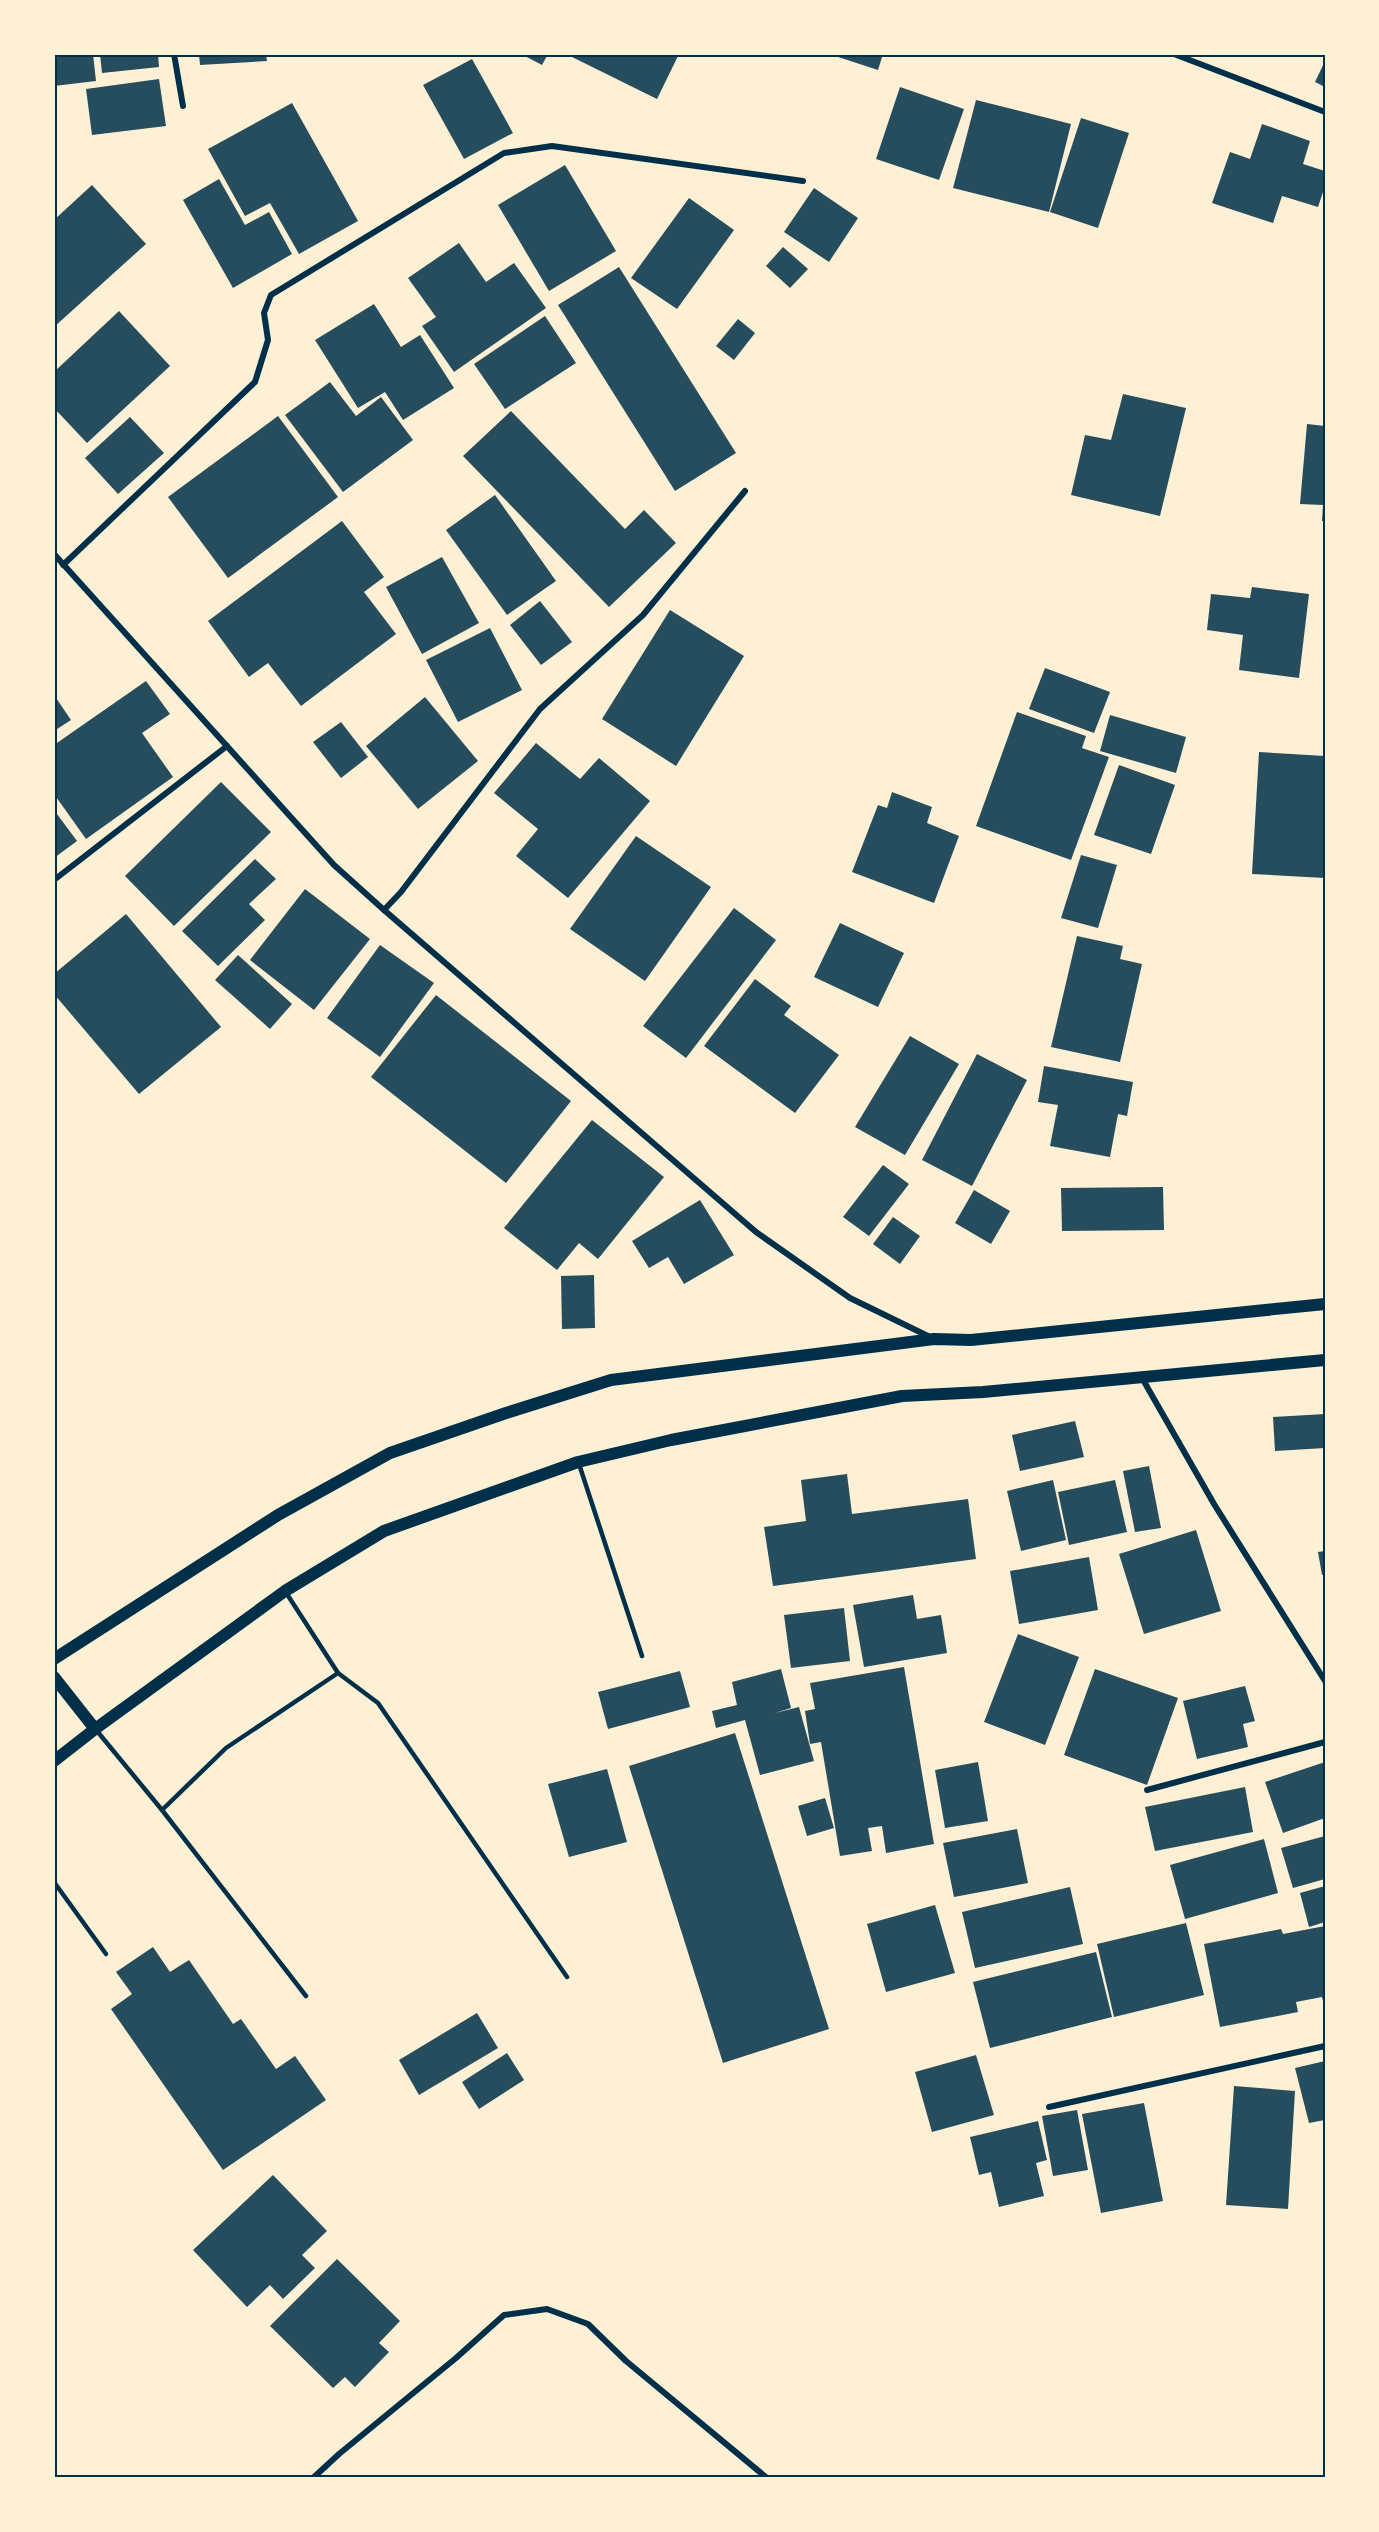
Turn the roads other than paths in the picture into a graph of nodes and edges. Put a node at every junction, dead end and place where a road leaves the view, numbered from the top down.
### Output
1 (174, 54) edge
2 (1174, 54) edge
3 (183, 106) dead end
4 (1325, 112) edge
5 (803, 181) dead end
6 (745, 491) dead end
7 (54, 554) edge
8 (63, 565) junction
9 (227, 746) junction
10 (54, 880) edge
11 (384, 910) junction
12 (1325, 1304) edge
13 (934, 1339) junction
14 (1325, 1360) edge
15 (1142, 1378) junction
16 (578, 1462) junction
17 (285, 1591) junction
18 (642, 1656) dead end
19 (54, 1659) edge
20 (338, 1673) junction
21 (54, 1677) edge
22 (1325, 1681) edge
23 (95, 1729) junction
24 (1325, 1742) edge
25 (54, 1761) edge
26 (1148, 1790) dead end
27 (162, 1810) junction
28 (54, 1882) edge
29 (106, 1954) dead end
30 (567, 1977) dead end
31 (306, 1996) dead end
32 (1325, 2046) edge
33 (1049, 2106) dead end
34 (313, 2478) edge
35 (767, 2478) edge

1 - 3 street
2 - 4 street
5 - 8 street
6 - 11 street
7 - 8 street
8 - 9 street
9 - 10 street
9 - 11 street
11 - 13 street
12 - 13 main road
13 - 19 main road
14 - 15 main road
15 - 16 main road
15 - 22 street
16 - 17 main road
16 - 18 lane
17 - 20 lane
17 - 23 main road
20 - 27 lane
20 - 30 lane
21 - 23 main road
23 - 25 main road
23 - 27 lane
24 - 26 street
27 - 31 lane
28 - 29 lane
32 - 33 street
34 - 35 street

